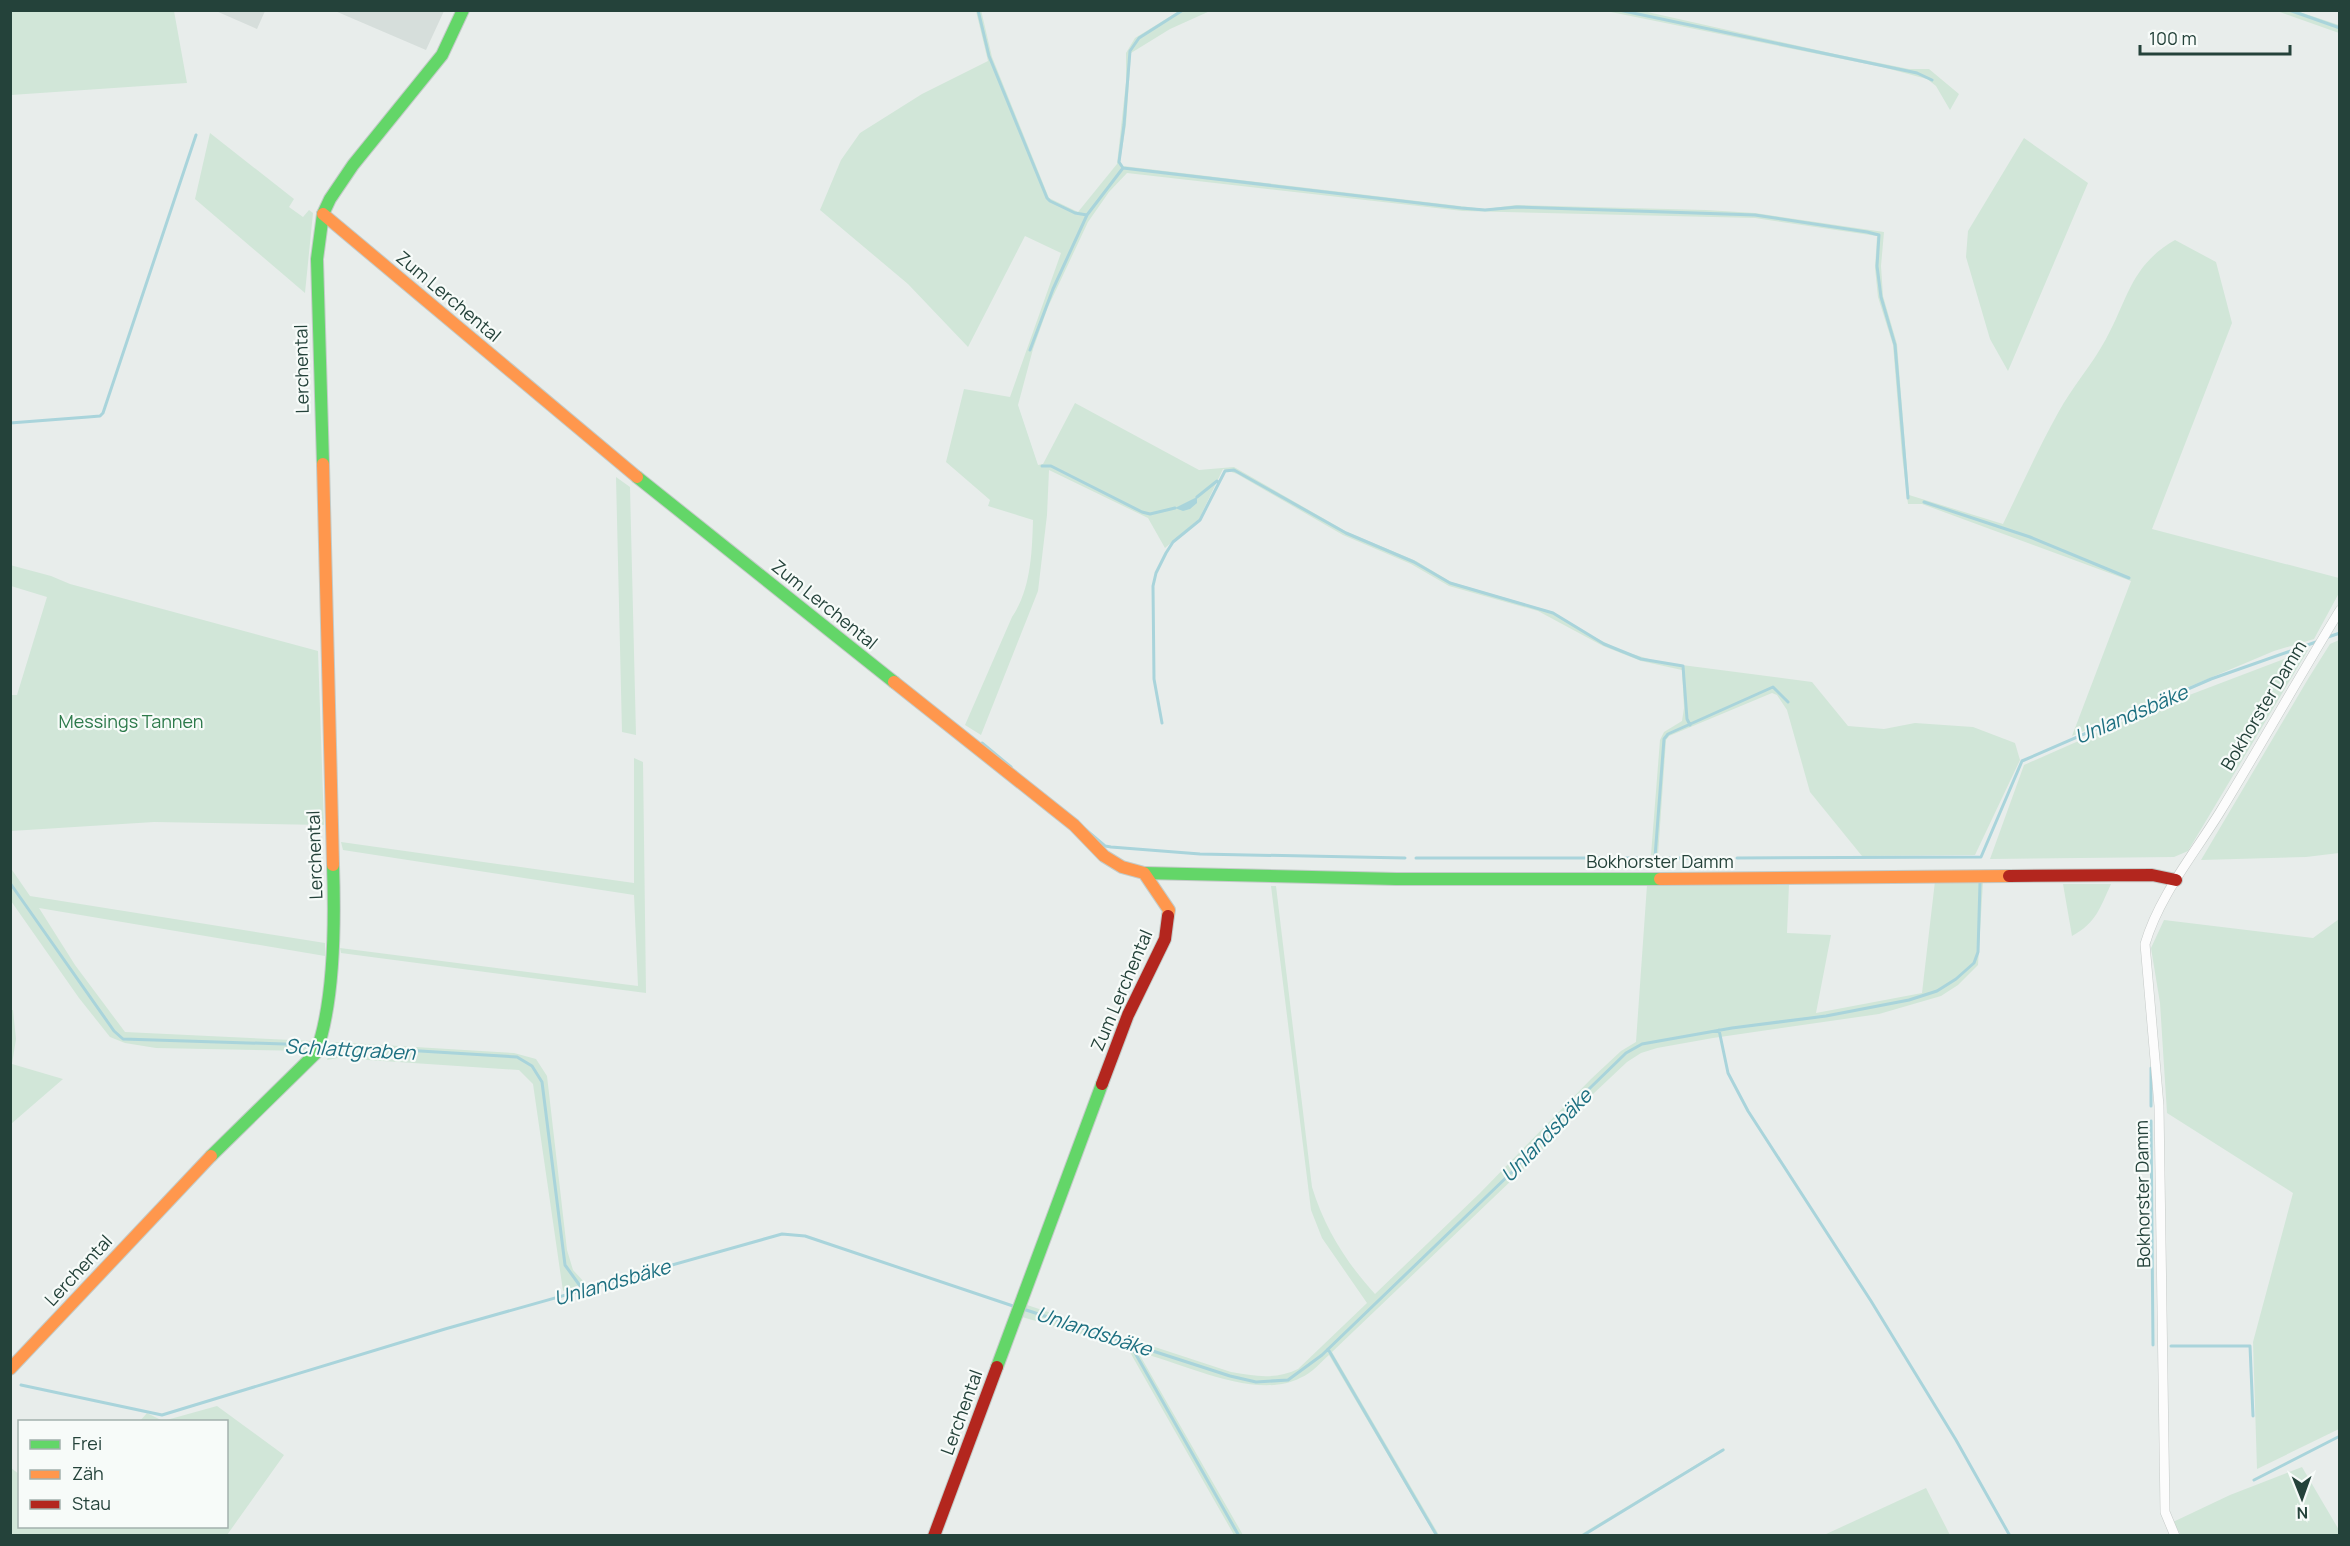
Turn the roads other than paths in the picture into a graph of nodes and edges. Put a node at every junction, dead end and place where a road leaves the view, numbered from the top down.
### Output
1 (463, 10) edge
2 (323, 214) junction
3 (2340, 610) edge
4 (1144, 873) junction
5 (2176, 879) junction
6 (1022, 1300) joint
7 (10, 1370) edge
8 (934, 1536) edge
9 (2175, 1536) edge

1 - 2 street
2 - 4 street, Zum Lerchental
2 - 7 street, Lerchental
3 - 5 street, Bokhorster Damm
4 - 5 street, Bokhorster Damm
4 - 6 street, Zum Lerchental
5 - 9 street, Bokhorster Damm
6 - 8 street, Lerchental

